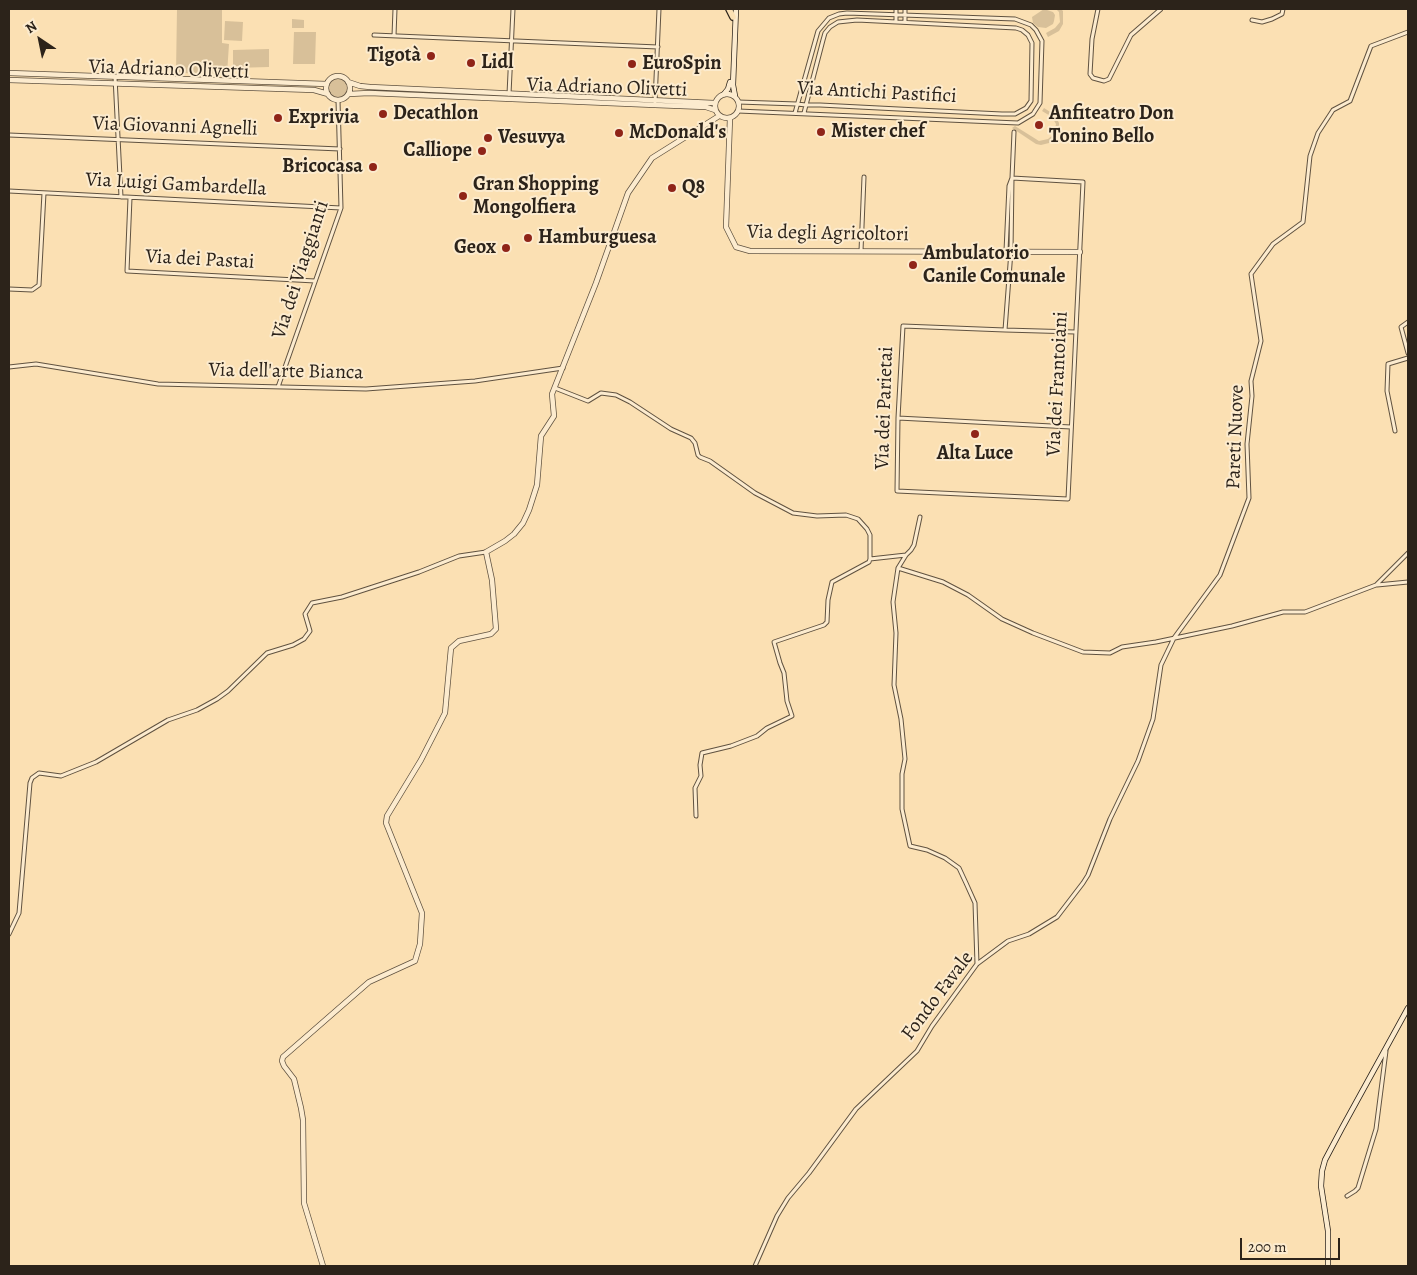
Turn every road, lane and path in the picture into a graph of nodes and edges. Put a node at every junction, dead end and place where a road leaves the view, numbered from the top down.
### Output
1 (395, 9) edge
2 (513, 9) edge
3 (659, 9) edge
4 (729, 9) edge
5 (734, 9) edge
6 (896, 9) edge
7 (906, 9) edge
8 (1098, 9) edge
9 (1162, 9) edge
10 (1283, 9) edge
11 (866, 13) junction
12 (896, 14) junction
13 (906, 15) junction
14 (733, 17) junction
15 (1252, 20) dead end
16 (866, 21) junction
17 (896, 22) junction
18 (906, 22) junction
19 (1408, 32) edge
20 (374, 35) dead end
21 (394, 36) junction
22 (511, 41) junction
23 (658, 47) junction
24 (9, 73) edge
25 (115, 78) junction
26 (9, 80) edge
27 (348, 82) junction
28 (115, 84) junction
29 (327, 84) junction
30 (731, 85) junction
31 (328, 94) junction
32 (349, 94) junction
33 (509, 94) junction
34 (724, 94) junction
35 (735, 96) junction
36 (338, 100) junction
37 (655, 102) junction
38 (738, 102) junction
39 (714, 103) junction
40 (797, 104) junction
41 (806, 105) junction
42 (715, 110) junction
43 (738, 111) junction
44 (795, 113) junction
45 (804, 113) junction
46 (719, 116) junction
47 (730, 118) junction
48 (1014, 132) dead end
49 (9, 135) edge
50 (118, 140) junction
51 (340, 149) junction
52 (864, 177) dead end
53 (1012, 178) junction
54 (9, 191) edge
55 (44, 193) junction
56 (121, 197) junction
57 (130, 198) junction
58 (341, 208) junction
59 (861, 251) junction
60 (1008, 251) junction
61 (1080, 252) junction
62 (315, 281) junction
63 (9, 289) edge
64 (1408, 322) edge
65 (1005, 330) junction
66 (1075, 332) junction
67 (1408, 353) edge
68 (1408, 358) edge
69 (9, 367) edge
70 (563, 368) junction
71 (278, 387) junction
72 (554, 388) junction
73 (898, 418) junction
74 (1071, 426) junction
75 (1395, 431) dead end
76 (1068, 499) joint
77 (920, 517) dead end
78 (486, 552) junction
79 (1408, 553) edge
80 (906, 555) junction
81 (870, 559) junction
82 (898, 568) junction
83 (1408, 582) edge
84 (1376, 585) junction
85 (1174, 638) junction
86 (696, 816) dead end
87 (9, 934) edge
88 (977, 964) junction
89 (1408, 1008) edge
90 (1386, 1050) junction
91 (1347, 1196) dead end
92 (323, 1266) edge
93 (756, 1266) edge
94 (1328, 1266) edge

1 - 21 street
2 - 22 street
3 - 23 street
4 - 14 highway
5 - 14 street
5 - 30 street
6 - 12 street
7 - 13 street
8 - 9 street
10 - 15 street
11 - 12 street
11 - 16 street
11 - 40 street
12 - 13 street
12 - 17 street
13 - 18 street
13 - 45 street, Via Antichi Pastifici
14 - 30 street
16 - 17 street
16 - 41 street
17 - 18 street
18 - 41 street, Via Antichi Pastifici
19 - 85 street, Pareti Nuove
20 - 21 street
21 - 22 street
22 - 23 street
22 - 33 street
23 - 37 street
24 - 25 street, Via Adriano Olivetti
25 - 28 street
25 - 29 street, Via Adriano Olivetti
26 - 28 street, Via Adriano Olivetti
27 - 29 street, Via Adriano Olivetti
27 - 32 street
27 - 33 street, Via Adriano Olivetti
28 - 31 street, Via Adriano Olivetti
28 - 50 street
29 - 31 street
30 - 34 street
30 - 35 street
31 - 36 street, Via Adriano Olivetti
32 - 36 street, Via Adriano Olivetti
32 - 37 street, Via Adriano Olivetti
33 - 37 street, Via Adriano Olivetti
34 - 35 street
34 - 39 street
35 - 38 street
36 - 51 street, Via dei Viaggianti
37 - 39 street, Via Adriano Olivetti
37 - 42 street, Via Adriano Olivetti
38 - 40 street, Via Antichi Pastifici
38 - 43 street
39 - 42 street
40 - 41 street, Via Antichi Pastifici
40 - 44 street
41 - 45 street
42 - 46 street
43 - 44 street, Via Antichi Pastifici
43 - 47 street
44 - 45 street, Via Antichi Pastifici
46 - 47 street
46 - 70 street
47 - 59 street, Via degli Agricoltori
48 - 53 street
49 - 50 street, Via Giovanni Agnelli
50 - 51 street, Via Giovanni Agnelli
50 - 56 street
51 - 58 street, Via dei Viaggianti
52 - 59 street
53 - 60 street
53 - 61 street, Via dei Frantoiani
54 - 55 street, Via Luigi Gambardella
55 - 56 street, Via Luigi Gambardella
55 - 63 street
56 - 57 street, Via Luigi Gambardella
57 - 58 street, Via Luigi Gambardella
57 - 62 street, Via dei Pastai
58 - 62 street, Via dei Viaggianti
59 - 60 street, Via degli Agricoltori
60 - 61 street, Via degli Agricoltori
60 - 65 street
61 - 66 street, Via dei Frantoiani
62 - 71 street, Via dei Viaggianti
64 - 67 street
65 - 66 street
65 - 73 street, Via dei Parietai
66 - 74 street, Via dei Frantoiani
68 - 75 street
69 - 71 street, Via dell'arte Bianca
70 - 71 street, Via dell'arte Bianca
70 - 72 street
72 - 78 street
72 - 81 street
73 - 74 street
73 - 76 street, Via dei Parietai
74 - 76 street, Via dei Frantoiani
77 - 80 street
78 - 87 street
78 - 92 street
79 - 84 street
80 - 81 street
80 - 82 street
81 - 86 street
82 - 85 street
82 - 88 street
83 - 84 street
84 - 85 street
85 - 88 street, Fondo Favale
88 - 93 street, Fondo Favale
89 - 90 street
90 - 91 street
90 - 94 street

